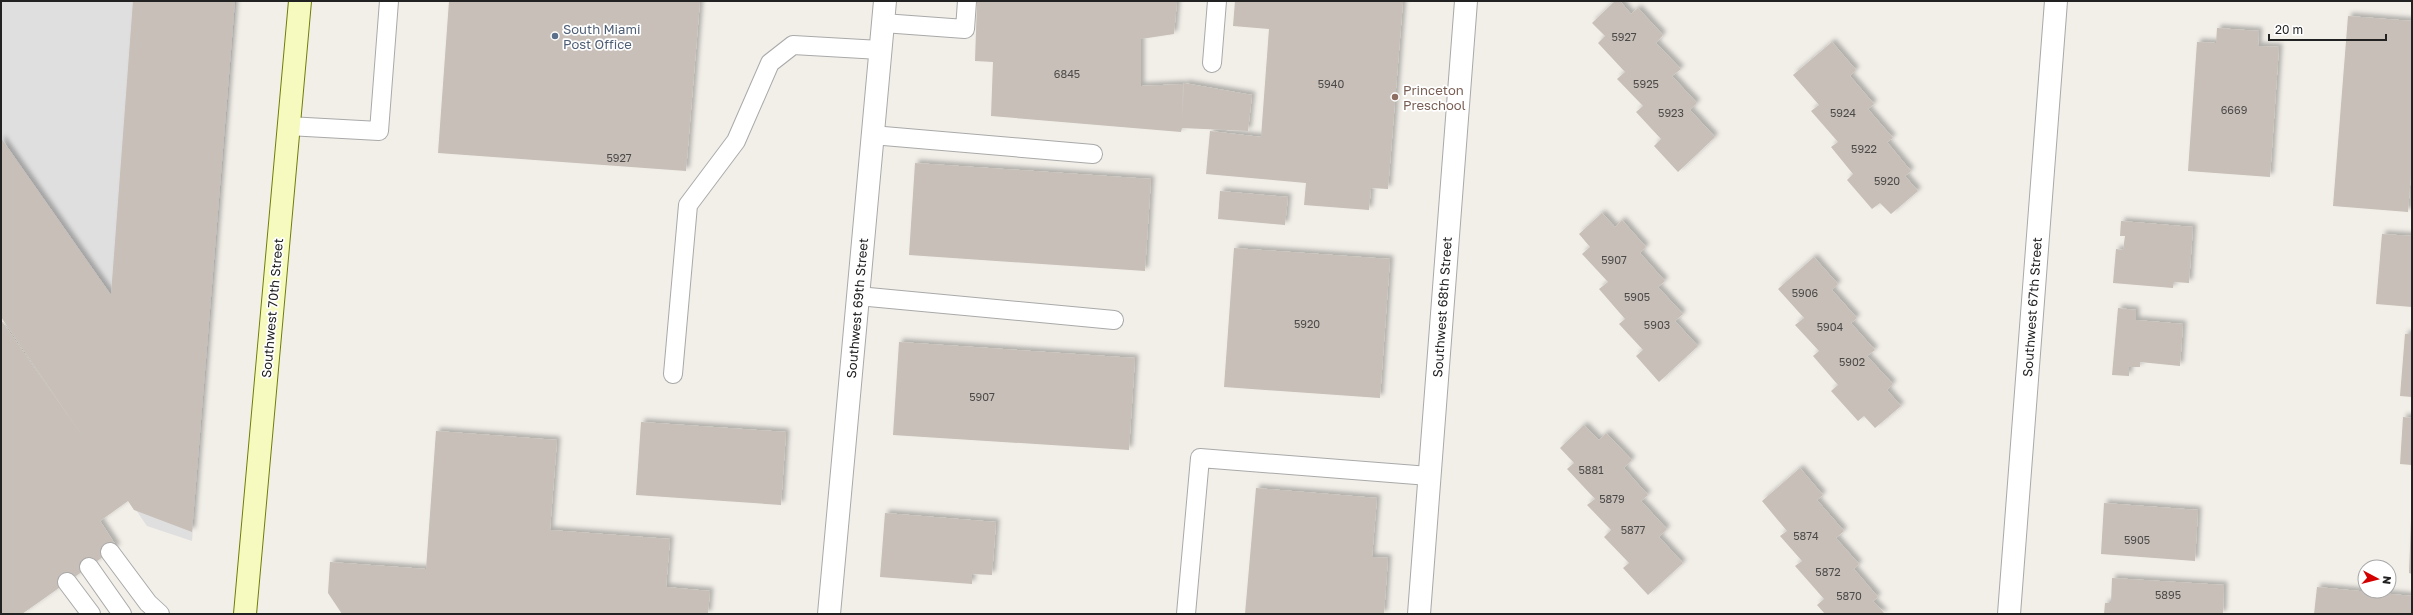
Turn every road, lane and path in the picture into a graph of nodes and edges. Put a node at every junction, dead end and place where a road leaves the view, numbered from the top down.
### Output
1 (300, 1) edge
2 (389, 1) edge
3 (885, 1) edge
4 (967, 1) edge
5 (1216, 1) edge
6 (1466, 1) edge
7 (2056, 1) edge
8 (883, 23) junction
9 (880, 50) junction
10 (1212, 63) dead end
11 (288, 126) junction
12 (872, 135) junction
13 (1093, 154) dead end
14 (858, 296) junction
15 (1114, 320) dead end
16 (673, 374) dead end
17 (1429, 476) junction
18 (110, 552) dead end
19 (89, 568) dead end
20 (67, 582) dead end
21 (91, 614) edge
22 (122, 614) edge
23 (160, 614) edge
24 (244, 614) edge
25 (829, 614) edge
26 (1186, 614) edge
27 (1419, 614) edge
28 (2009, 614) edge

1 - 11 street, Southwest 70th Street
2 - 11 lane
3 - 8 street, Southwest 69th Street
4 - 8 lane
5 - 10 lane
6 - 17 street, Southwest 68th Street
7 - 28 street, Southwest 67th Street
8 - 9 street, Southwest 69th Street
9 - 12 street, Southwest 69th Street
9 - 16 lane
11 - 24 street, Southwest 70th Street
12 - 13 lane
12 - 14 street, Southwest 69th Street
14 - 15 lane
14 - 25 street, Southwest 69th Street
17 - 26 lane
17 - 27 street, Southwest 68th Street
18 - 23 lane
19 - 22 lane
20 - 21 lane

